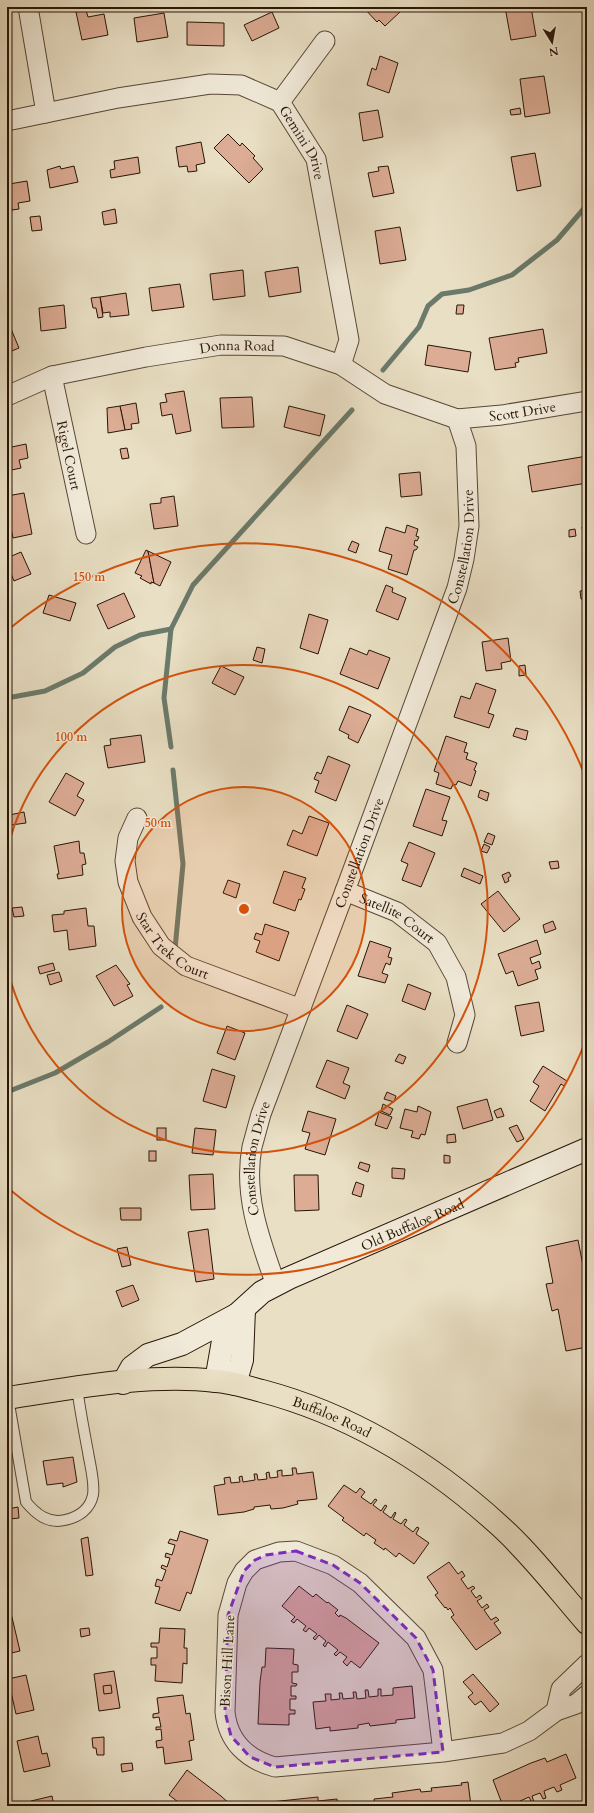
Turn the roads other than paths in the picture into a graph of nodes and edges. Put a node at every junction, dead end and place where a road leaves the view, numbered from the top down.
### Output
1 (28, 7) edge
2 (324, 41) dead end
3 (280, 102) junction
4 (46, 112) junction
5 (7, 121) edge
6 (341, 365) junction
7 (52, 376) junction
8 (7, 396) edge
9 (587, 401) edge
10 (457, 419) junction
11 (86, 534) dead end
12 (137, 818) dead end
13 (346, 891) junction
14 (301, 1009) junction
15 (458, 1044) dead end
16 (587, 1149) edge
17 (276, 1285) junction
18 (240, 1312) junction
19 (226, 1382) junction
20 (123, 1383) junction
21 (77, 1388) junction
22 (8, 1398) edge
23 (587, 1623) edge
24 (587, 1664) edge
25 (587, 1695) edge
26 (556, 1711) junction
27 (443, 1752) junction

1 - 4 street
2 - 3 street
3 - 4 street, Gemini Drive
3 - 6 street, Gemini Drive
4 - 5 street, Gemini Drive
6 - 7 street, Donna Road
6 - 10 street, Donna Road
7 - 8 street, Donna Road
7 - 11 street, Rigel Court
9 - 10 street, Scott Drive
10 - 13 street, Constellation Drive
12 - 14 street, Star Trek Court
13 - 14 street, Constellation Drive
13 - 15 street, Satellite Court
14 - 17 street, Constellation Drive
16 - 17 street, Old Buffaloe Road
17 - 18 street, Old Buffaloe Road
18 - 19 street
18 - 20 street, Old Buffaloe Road
19 - 20 main road, Buffaloe Road
19 - 23 main road, Buffaloe Road
20 - 21 main road, Buffaloe Road
21 - 22 main road, Buffaloe Road
21 - 22 lane
24 - 26 street
25 - 26 street, Bison Hill Lane
26 - 27 street, Bison Hill Lane
27 - 27 street, Bison Hill Lane

